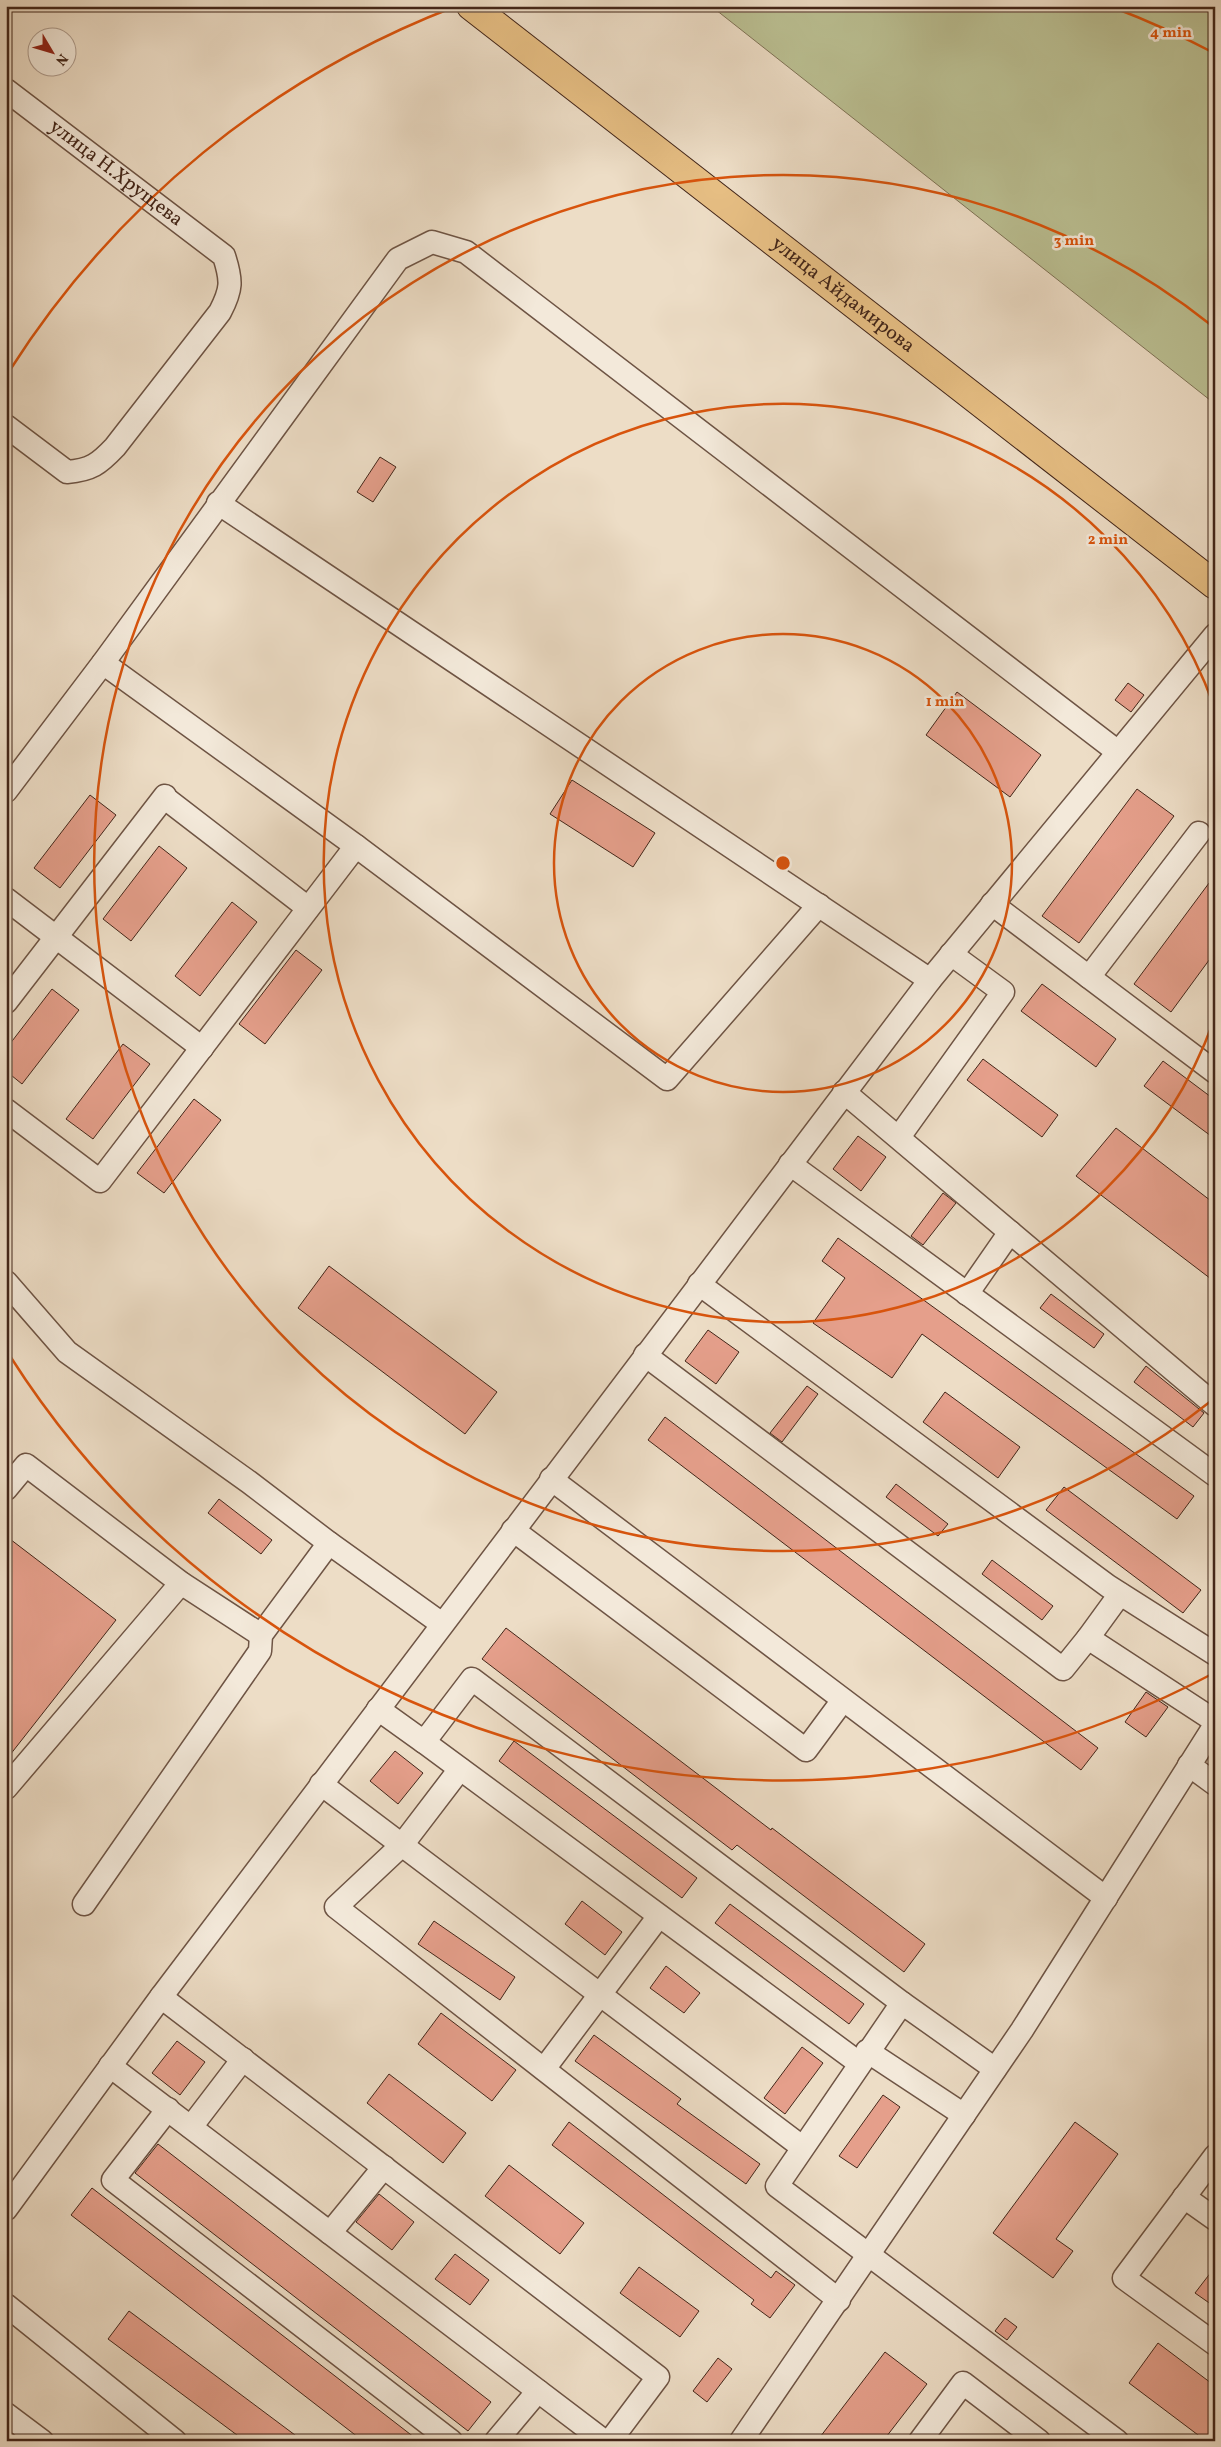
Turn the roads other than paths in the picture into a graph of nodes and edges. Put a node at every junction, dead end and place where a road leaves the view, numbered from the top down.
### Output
1 (471, 6) edge
2 (6, 90) edge
3 (6, 426) edge
4 (218, 503) junction
5 (1215, 585) edge
6 (1215, 635) edge
7 (103, 663) junction
8 (1118, 752) junction
9 (6, 791) edge
10 (1199, 833) dead end
11 (356, 846) junction
12 (6, 899) edge
13 (819, 904) junction
14 (992, 904) junction
15 (308, 908) junction
16 (56, 937) junction
17 (951, 954) junction
18 (1089, 976) junction
19 (930, 980) junction
20 (6, 1002) edge
21 (202, 1048) junction
22 (1215, 1072) edge
23 (844, 1092) junction
24 (6, 1110) edge
25 (899, 1137) junction
26 (790, 1164) junction
27 (1010, 1232) junction
28 (6, 1282) edge
29 (699, 1284) junction
30 (967, 1294) junction
31 (645, 1356) junction
32 (1215, 1405) edge
33 (1215, 1475) edge
34 (551, 1479) junction
35 (6, 1489) edge
36 (513, 1530) junction
37 (330, 1543) junction
38 (181, 1583) junction
39 (1120, 1594) junction
40 (442, 1624) junction
41 (261, 1635) junction
42 (1088, 1638) junction
43 (1215, 1654) edge
44 (843, 1700) junction
45 (378, 1709) junction
46 (1215, 1721) edge
47 (1215, 1725) edge
48 (424, 1742) junction
49 (1190, 1765) junction
50 (460, 1768) junction
51 (321, 1784) junction
52 (1215, 1784) edge
53 (6, 1788) edge
54 (402, 1844) junction
55 (1106, 1898) junction
56 (84, 1904) dead end
57 (659, 1916) junction
58 (600, 1994) junction
59 (161, 1997) junction
60 (902, 2003) junction
61 (863, 2057) junction
62 (243, 2059) junction
63 (110, 2066) junction
64 (544, 2069) junction
65 (996, 2069) junction
66 (168, 2109) junction
67 (964, 2115) junction
68 (191, 2127) junction
69 (802, 2147) junction
70 (1215, 2156) edge
71 (384, 2167) junction
72 (1184, 2197) junction
73 (6, 2209) edge
74 (1215, 2219) edge
75 (330, 2233) junction
76 (869, 2257) junction
77 (838, 2300) junction
78 (6, 2305) edge
79 (1215, 2344) edge
80 (538, 2391) junction
81 (6, 2414) edge
82 (42, 2441) edge
83 (175, 2441) edge
84 (451, 2441) edge
85 (496, 2441) edge
86 (604, 2441) edge
87 (610, 2441) edge
88 (741, 2441) edge
89 (920, 2441) edge
90 (1040, 2441) edge
91 (1117, 2441) edge

1 - 5 main road, улица Айдамирова
2 - 3 street, улица Н.Хрущева
4 - 7 street
4 - 8 street
4 - 13 street
6 - 8 street
7 - 9 street
7 - 11 street
8 - 14 street
10 - 18 street
11 - 13 street
11 - 15 street
12 - 16 street
13 - 19 street
14 - 17 street
14 - 18 street
15 - 16 street
15 - 21 street
16 - 20 street
16 - 21 street
17 - 19 street
17 - 25 street
18 - 22 street
19 - 23 street
21 - 24 street
23 - 25 street
23 - 26 street
25 - 27 street
26 - 29 street
26 - 30 street
27 - 30 street
27 - 32 street
28 - 37 street
29 - 31 street
29 - 39 street
30 - 33 street
31 - 34 street
31 - 42 street
34 - 36 street
34 - 44 street
35 - 38 street
36 - 40 street
36 - 44 street
37 - 40 street
37 - 41 street
38 - 41 street
38 - 53 street
39 - 42 street
39 - 43 street
40 - 45 street
41 - 56 street
42 - 46 street
44 - 55 street
45 - 48 street
45 - 51 street
47 - 49 street
48 - 50 street
48 - 60 street
49 - 52 street
49 - 55 street
50 - 54 street
50 - 57 street
51 - 54 street
51 - 59 street
54 - 58 street
54 - 64 street
55 - 65 street
57 - 58 street
57 - 61 street
58 - 64 street
58 - 69 street
59 - 62 street
59 - 63 street
60 - 61 street
60 - 65 street
61 - 67 street
61 - 69 street
62 - 68 street
62 - 71 street
63 - 66 street
63 - 73 street
64 - 77 street
65 - 67 street
66 - 68 street
66 - 84 street
67 - 76 street
68 - 75 street
69 - 76 street
70 - 72 street
71 - 75 street
71 - 87 street
72 - 74 street
72 - 79 street
75 - 80 street
76 - 77 street
76 - 91 street
77 - 88 street
78 - 83 street
80 - 85 street
80 - 86 street
81 - 82 street
89 - 90 street

